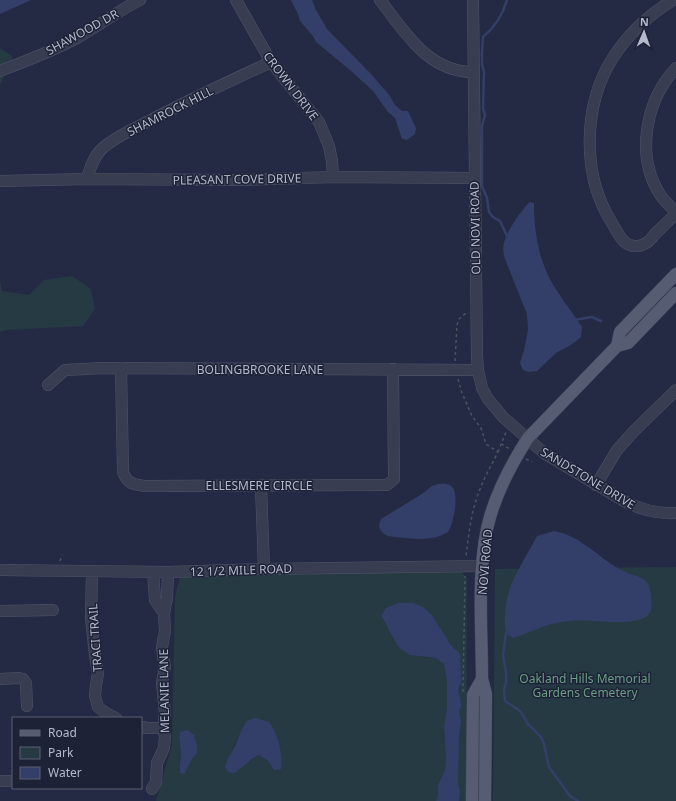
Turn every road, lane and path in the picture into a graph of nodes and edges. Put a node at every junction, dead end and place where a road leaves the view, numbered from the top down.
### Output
1 (140, 0) edge
2 (236, 0) edge
3 (380, 0) edge
4 (473, 0) edge
5 (673, 0) edge
6 (271, 62) junction
7 (676, 68) edge
8 (0, 71) edge
9 (473, 72) junction
10 (333, 178) junction
11 (474, 178) junction
12 (87, 179) junction
13 (0, 181) edge
14 (676, 213) edge
15 (676, 274) edge
16 (676, 293) edge
17 (617, 346) junction
18 (121, 368) junction
19 (394, 369) junction
20 (478, 370) junction
21 (48, 385) dead end
22 (676, 390) edge
23 (504, 437) dead end
24 (528, 438) junction
25 (498, 452) dead end
26 (261, 485) junction
27 (596, 485) junction
28 (676, 513) edge
29 (482, 566) junction
30 (264, 569) junction
31 (0, 570) edge
32 (92, 572) junction
33 (153, 572) junction
34 (168, 572) junction
35 (53, 610) dead end
36 (0, 611) edge
37 (164, 613) junction
38 (0, 679) edge
39 (482, 679) junction
40 (27, 706) dead end
41 (114, 717) edge
42 (142, 727) edge
43 (163, 728) junction
44 (12, 780) edge
45 (0, 781) edge
46 (152, 789) dead end
47 (472, 801) edge
48 (485, 801) edge

1 - 8 street, SHAWOOD DR
2 - 6 street, CROWN DRIVE
3 - 9 street
4 - 9 street, OLD NOVI ROAD
5 - 14 street
6 - 10 street, CROWN DRIVE
6 - 12 street, SHAMROCK HILL
7 - 14 street
9 - 11 street, OLD NOVI ROAD
10 - 11 street, PLEASANT COVE DRIVE
10 - 12 street, PLEASANT COVE DRIVE
11 - 20 street, OLD NOVI ROAD
12 - 13 street, PLEASANT COVE DRIVE
15 - 17 main road, NOVI ROAD
16 - 17 main road, NOVI ROAD
17 - 24 main road, NOVI ROAD
18 - 19 street, BOLINGBROOKE LANE
18 - 21 street, BOLINGBROOKE LANE
18 - 26 street, ELLESMERE CIRCLE
19 - 20 street, BOLINGBROOKE LANE
19 - 26 street, ELLESMERE CIRCLE
20 - 24 street, OLD NOVI ROAD
22 - 27 street
23 - 25 path
24 - 27 street, SANDSTONE DRIVE
24 - 29 main road, NOVI ROAD
26 - 30 street
27 - 28 street, SANDSTONE DRIVE
29 - 30 street, 12 1/2 MILE ROAD
29 - 39 main road, NOVI ROAD
30 - 34 street, 12 1/2 MILE ROAD
31 - 32 street, 12 1/2 MILE ROAD
32 - 33 street, 12 1/2 MILE ROAD
32 - 41 street, TRACI TRAIL
33 - 34 street, 12 1/2 MILE ROAD
33 - 37 street, MELANIE LANE
34 - 37 street, MELANIE LANE
35 - 36 street
37 - 43 street, MELANIE LANE
38 - 40 street
39 - 47 main road, NOVI ROAD
39 - 48 main road, NOVI ROAD
42 - 43 street
43 - 46 street, MELANIE LANE
44 - 45 street

